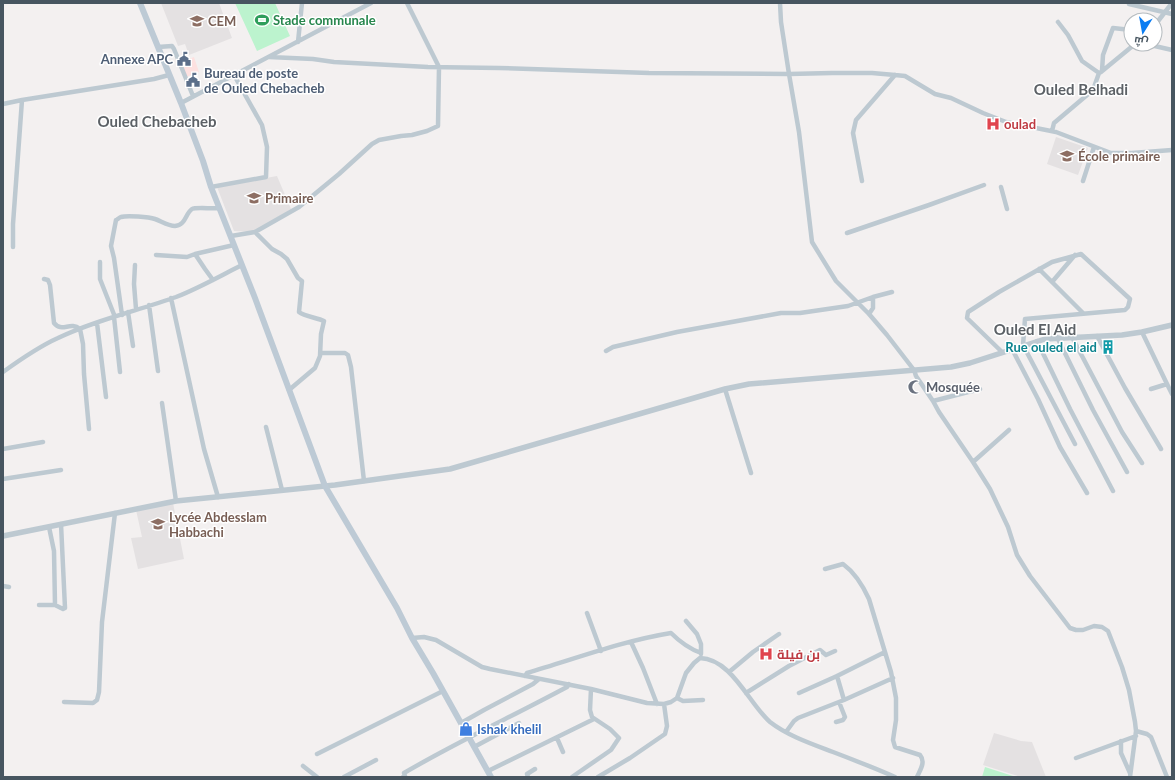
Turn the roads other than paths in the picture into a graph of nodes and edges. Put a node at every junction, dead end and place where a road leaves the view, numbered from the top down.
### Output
1 (140, 3) edge
2 (302, 3) edge
3 (371, 3) edge
4 (407, 3) edge
5 (780, 3) edge
6 (1172, 3) edge
7 (1129, 4) edge
8 (1165, 12) junction
9 (1172, 14) edge
10 (1163, 15) edge
11 (1058, 22) dead end
12 (1123, 29) edge
13 (298, 42) junction
14 (158, 47) junction
15 (1125, 52) edge
16 (269, 57) junction
17 (439, 67) junction
18 (1101, 72) junction
19 (789, 74) junction
20 (169, 75) junction
21 (895, 75) junction
22 (234, 76) junction
23 (193, 96) junction
24 (22, 100) junction
25 (181, 103) junction
26 (3, 104) edge
27 (1052, 131) junction
28 (1094, 147) junction
29 (1172, 150) edge
30 (862, 180) dead end
31 (1083, 180) dead end
32 (984, 185) dead end
33 (211, 187) junction
34 (1001, 187) dead end
35 (219, 208) junction
36 (1007, 209) dead end
37 (255, 232) junction
38 (847, 232) dead end
39 (231, 236) junction
40 (234, 245) junction
41 (13, 247) dead end
42 (194, 254) junction
43 (156, 255) dead end
44 (1075, 255) junction
45 (100, 262) dead end
46 (135, 265) dead end
47 (242, 265) junction
48 (1039, 269) junction
49 (44, 279) dead end
50 (213, 280) junction
51 (1052, 282) junction
52 (892, 292) dead end
53 (873, 297) junction
54 (171, 298) junction
55 (857, 302) junction
56 (149, 305) junction
57 (136, 310) junction
58 (128, 312) junction
59 (1083, 313) junction
60 (122, 314) junction
61 (869, 314) junction
62 (114, 317) junction
63 (97, 323) junction
64 (1172, 325) edge
65 (80, 329) junction
66 (1142, 332) junction
67 (1097, 336) junction
68 (1057, 337) junction
69 (1072, 337) junction
70 (1037, 340) junction
71 (1023, 345) junction
72 (133, 346) dead end
73 (1012, 349) junction
74 (606, 351) dead end
75 (1002, 352) junction
76 (320, 353) junction
77 (914, 370) junction
78 (158, 371) dead end
79 (3, 372) edge
80 (120, 372) dead end
81 (1167, 384) junction
82 (725, 389) junction
83 (980, 389) dead end
84 (1151, 389) dead end
85 (289, 390) junction
86 (1172, 394) edge
87 (106, 397) dead end
88 (933, 401) junction
89 (162, 403) dead end
90 (266, 427) dead end
91 (89, 430) dead end
92 (1009, 430) dead end
93 (43, 442) dead end
94 (1075, 444) dead end
95 (3, 449) edge
96 (1161, 449) dead end
97 (973, 462) junction
98 (1142, 463) dead end
99 (61, 470) dead end
100 (1127, 472) dead end
101 (751, 473) dead end
102 (3, 479) edge
103 (364, 482) junction
104 (325, 486) junction
105 (282, 490) junction
106 (1113, 491) dead end
107 (1087, 493) dead end
108 (218, 496) junction
109 (176, 501) junction
110 (115, 513) junction
111 (61, 524) junction
112 (49, 527) junction
113 (3, 536) edge
114 (825, 569) dead end
115 (3, 586) edge
116 (9, 587) dead end
117 (39, 605) dead end
118 (55, 605) junction
119 (587, 613) dead end
120 (686, 621) dead end
121 (779, 634) dead end
122 (412, 638) junction
123 (631, 642) junction
124 (601, 651) junction
125 (835, 651) dead end
126 (885, 652) junction
127 (700, 655) junction
128 (729, 672) junction
129 (525, 676) junction
130 (837, 676) junction
131 (893, 678) junction
132 (539, 679) junction
133 (569, 684) junction
134 (591, 689) junction
135 (443, 691) junction
136 (746, 693) junction
137 (799, 693) dead end
138 (677, 698) junction
139 (703, 700) dead end
140 (844, 700) junction
141 (64, 702) dead end
142 (839, 702) junction
143 (657, 704) junction
144 (664, 704) junction
145 (595, 720) junction
146 (519, 722) dead end
147 (836, 722) dead end
148 (461, 723) junction
149 (786, 732) junction
150 (1136, 733) junction
151 (469, 737) junction
152 (557, 738) junction
153 (1121, 741) junction
154 (474, 747) junction
155 (563, 752) dead end
156 (318, 754) dead end
157 (1076, 758) dead end
158 (376, 760) dead end
159 (303, 766) dead end
160 (535, 769) dead end
161 (490, 774) edge
162 (1130, 775) edge
163 (317, 777) edge
164 (344, 777) edge
165 (403, 777) edge
166 (528, 777) edge
167 (572, 777) edge
168 (598, 777) edge
169 (896, 777) edge
170 (917, 777) edge
171 (1167, 777) edge

1 - 14 main road
2 - 13 street
3 - 13 street
4 - 17 street
5 - 19 street
6 - 8 street
7 - 8 street
8 - 9 street
8 - 10 street
11 - 18 street
12 - 18 street
13 - 16 street
14 - 20 main road
14 - 23 street
15 - 18 street
16 - 17 street
16 - 22 street
17 - 19 street
17 - 37 street
18 - 27 street
19 - 21 street
19 - 55 street
20 - 24 street
20 - 25 main road
21 - 27 street
21 - 30 street
22 - 23 street
22 - 33 street
23 - 25 street
24 - 26 street
24 - 41 street
25 - 33 main road
27 - 28 street
28 - 29 street
28 - 31 street
32 - 38 street
33 - 35 main road
34 - 36 street
35 - 39 main road
35 - 60 street
37 - 39 street
37 - 76 street
39 - 40 main road
40 - 42 street
40 - 47 main road
42 - 43 street
42 - 50 street
44 - 48 street
44 - 51 street
44 - 59 street
45 - 62 street
46 - 57 street
47 - 50 street
47 - 85 main road
48 - 51 street
48 - 75 street
49 - 65 street
50 - 54 street
51 - 59 street
52 - 53 street
53 - 55 street
53 - 61 street
54 - 56 street
54 - 108 street
55 - 61 street
55 - 74 street
56 - 57 street
56 - 78 street
57 - 58 street
58 - 60 street
58 - 72 street
59 - 71 street
60 - 62 street
61 - 77 street
62 - 63 street
62 - 80 street
63 - 65 street
63 - 87 street
64 - 66 street
65 - 79 street
65 - 91 street
66 - 67 street
66 - 81 street
67 - 69 street
67 - 96 street
68 - 69 street
68 - 70 street
68 - 100 street
69 - 98 street
70 - 71 street
70 - 106 street
71 - 73 street
71 - 94 street
73 - 75 street
73 - 107 street
75 - 77 street
76 - 85 street
76 - 103 street
77 - 82 street
77 - 88 street
81 - 84 street
81 - 86 street
82 - 101 street
82 - 103 street
83 - 88 street
85 - 104 main road
88 - 97 street
89 - 109 street
90 - 105 street
92 - 97 street
93 - 95 street
97 - 150 street
99 - 102 street
103 - 104 street
104 - 105 street
104 - 122 main road
105 - 108 street
108 - 109 street
109 - 110 street
110 - 111 street
110 - 141 street
111 - 112 street
111 - 118 street
112 - 113 street
112 - 118 street
114 - 126 street
115 - 116 street
117 - 118 street
119 - 124 street
120 - 127 street
121 - 128 street
122 - 129 street
122 - 135 main road
123 - 124 street
123 - 127 street
123 - 143 street
124 - 129 street
125 - 136 street
126 - 130 street
126 - 131 street
127 - 128 street
127 - 138 street
128 - 136 street
129 - 132 street
130 - 137 street
130 - 140 street
131 - 140 street
131 - 170 street
132 - 133 street
132 - 148 street
133 - 134 street
133 - 151 street
134 - 143 street
134 - 145 street
135 - 148 main road
135 - 156 street
136 - 149 street
138 - 139 street
138 - 144 street
140 - 142 street
142 - 147 street
142 - 149 street
143 - 144 street
144 - 168 street
145 - 152 street
145 - 167 street
146 - 154 street
148 - 151 main road
149 - 169 street
150 - 153 street
150 - 162 street
150 - 171 street
151 - 154 main road
151 - 165 street
152 - 155 street
152 - 161 street
153 - 157 street
153 - 162 street
154 - 161 main road
158 - 164 street
159 - 163 street
160 - 166 street

